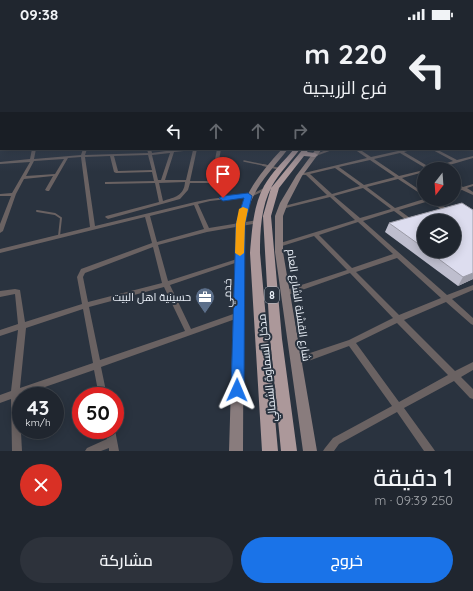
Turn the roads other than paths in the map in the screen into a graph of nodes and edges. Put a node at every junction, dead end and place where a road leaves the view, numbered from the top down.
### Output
1 (34, 150) edge
2 (84, 150) edge
3 (99, 150) edge
4 (116, 150) edge
5 (179, 150) edge
6 (195, 150) edge
7 (219, 150) edge
8 (284, 150) edge
9 (322, 150) edge
10 (357, 150) edge
11 (398, 150) edge
12 (434, 150) edge
13 (150, 151) edge
14 (173, 151) junction
15 (311, 151) edge
16 (114, 155) junction
17 (83, 156) junction
18 (99, 156) junction
19 (473, 157) edge
20 (66, 158) junction
21 (369, 159) junction
22 (32, 161) junction
23 (244, 161) dead end
24 (418, 162) edge
25 (457, 162) joint
26 (0, 163) edge
27 (270, 166) junction
28 (336, 167) junction
29 (281, 169) junction
30 (154, 171) junction
31 (417, 173) edge
32 (303, 175) junction
33 (55, 176) junction
34 (23, 178) junction
35 (397, 178) junction
36 (156, 181) junction
37 (163, 181) junction
38 (188, 182) junction
39 (107, 183) dead end
40 (473, 185) edge
41 (364, 186) junction
42 (267, 188) junction
43 (463, 188) joint
44 (46, 190) dead end
45 (417, 191) edge
46 (14, 194) junction
47 (473, 194) edge
48 (0, 195) edge
49 (250, 195) junction
50 (330, 195) junction
51 (263, 200) junction
52 (161, 202) junction
53 (195, 203) junction
54 (417, 203) edge
55 (440, 206) edge
56 (282, 208) junction
57 (395, 209) junction
58 (37, 211) dead end
59 (447, 211) edge
60 (147, 215) junction
61 (108, 217) dead end
62 (360, 220) junction
63 (257, 222) junction
64 (412, 222) edge
65 (240, 224) junction
66 (93, 228) junction
67 (206, 230) junction
68 (0, 231) edge
69 (315, 234) junction
70 (59, 236) junction
71 (156, 244) junction
72 (279, 245) junction
73 (0, 251) edge
74 (398, 255) junction
75 (239, 260) junction
76 (352, 271) junction
77 (166, 284) junction
78 (473, 287) edge
79 (285, 293) junction
80 (0, 294) edge
81 (447, 298) junction
82 (86, 305) junction
83 (239, 315) junction
84 (398, 319) junction
85 (473, 322) edge
86 (22, 327) junction
87 (189, 332) junction
88 (0, 333) edge
89 (351, 342) junction
90 (295, 362) junction
91 (98, 365) junction
92 (473, 366) edge
93 (454, 376) junction
94 (16, 387) edge
95 (35, 387) edge
96 (102, 387) edge
97 (12, 395) edge
98 (473, 395) edge
99 (0, 399) edge
100 (398, 406) junction
101 (17, 439) edge
102 (113, 446) edge
103 (17, 451) edge
104 (90, 451) edge
105 (236, 451) edge
106 (270, 451) edge
107 (289, 451) edge
108 (310, 451) edge
109 (328, 451) edge
110 (430, 451) edge

1 - 22 street
2 - 17 street
3 - 18 street
4 - 16 street
5 - 14 street
6 - 38 street
7 - 38 street
8 - 27 main road, خدمي
9 - 15 street
10 - 21 street
11 - 21 street
11 - 24 street
12 - 25 street
13 - 14 street
13 - 16 street
13 - 30 street
14 - 37 street
15 - 29 highway, مدخل السماوة الشمالي / 8
15 - 32 main road, شارع القشلة الشارع العام
15 - 107 highway, مدخل السماوة الشمالي / 8
16 - 18 street
16 - 30 street
17 - 18 street
17 - 20 street
17 - 66 street
19 - 25 street
20 - 22 street
20 - 33 street
21 - 28 street
21 - 35 street
22 - 26 street
22 - 34 street
23 - 27 lane
27 - 29 lane
27 - 49 main road, خدمي
28 - 32 street
28 - 41 street
29 - 42 highway, مدخل السماوة الشمالي / 8
30 - 36 street
31 - 35 street
32 - 50 street
32 - 56 main road, شارع القشلة الشارع العام
33 - 34 street
33 - 44 street
34 - 46 street
35 - 41 street
35 - 45 street
36 - 37 street
36 - 39 street
36 - 52 street
37 - 38 street
38 - 52 street
40 - 43 street
41 - 50 street
41 - 57 street
42 - 49 street
42 - 51 highway, مدخل السماوة الشمالي / 8
43 - 47 street
46 - 48 street
46 - 68 street
49 - 51 street
49 - 53 street
49 - 65 main road, خدمي
50 - 56 street
50 - 62 street
51 - 63 highway, مدخل السماوة الشمالي / 8
52 - 61 street
53 - 60 street
53 - 67 street
54 - 57 street
55 - 59 street
56 - 72 main road, شارع القشلة الشارع العام
57 - 62 street
57 - 64 street
58 - 70 lane
60 - 66 street
60 - 71 street
62 - 69 street
62 - 74 street
63 - 65 street
63 - 106 highway, مدخل السماوة الشمالي / 8
65 - 67 street
65 - 75 main road, خدمي
66 - 70 street
67 - 71 street
69 - 72 street
69 - 76 street
70 - 73 street
71 - 77 street
71 - 82 street
72 - 79 main road, شارع القشلة الشارع العام
74 - 76 street
74 - 81 street
75 - 77 street
75 - 83 main road, خدمي
76 - 79 street
76 - 84 street
77 - 82 street
77 - 87 street
78 - 81 street
79 - 90 main road, شارع القشلة الشارع العام
80 - 86 street
81 - 84 street
81 - 85 street
82 - 86 street
82 - 91 street
83 - 87 street
83 - 105 main road, خدمي
84 - 89 street
84 - 93 street
86 - 88 street
86 - 94 street
87 - 91 street
89 - 90 street
89 - 100 street
90 - 108 main road, شارع القشلة الشارع العام
91 - 95 street
91 - 96 street
92 - 93 street
93 - 98 street
93 - 100 street
97 - 99 street
100 - 109 street
100 - 110 street
101 - 103 street
102 - 104 street

